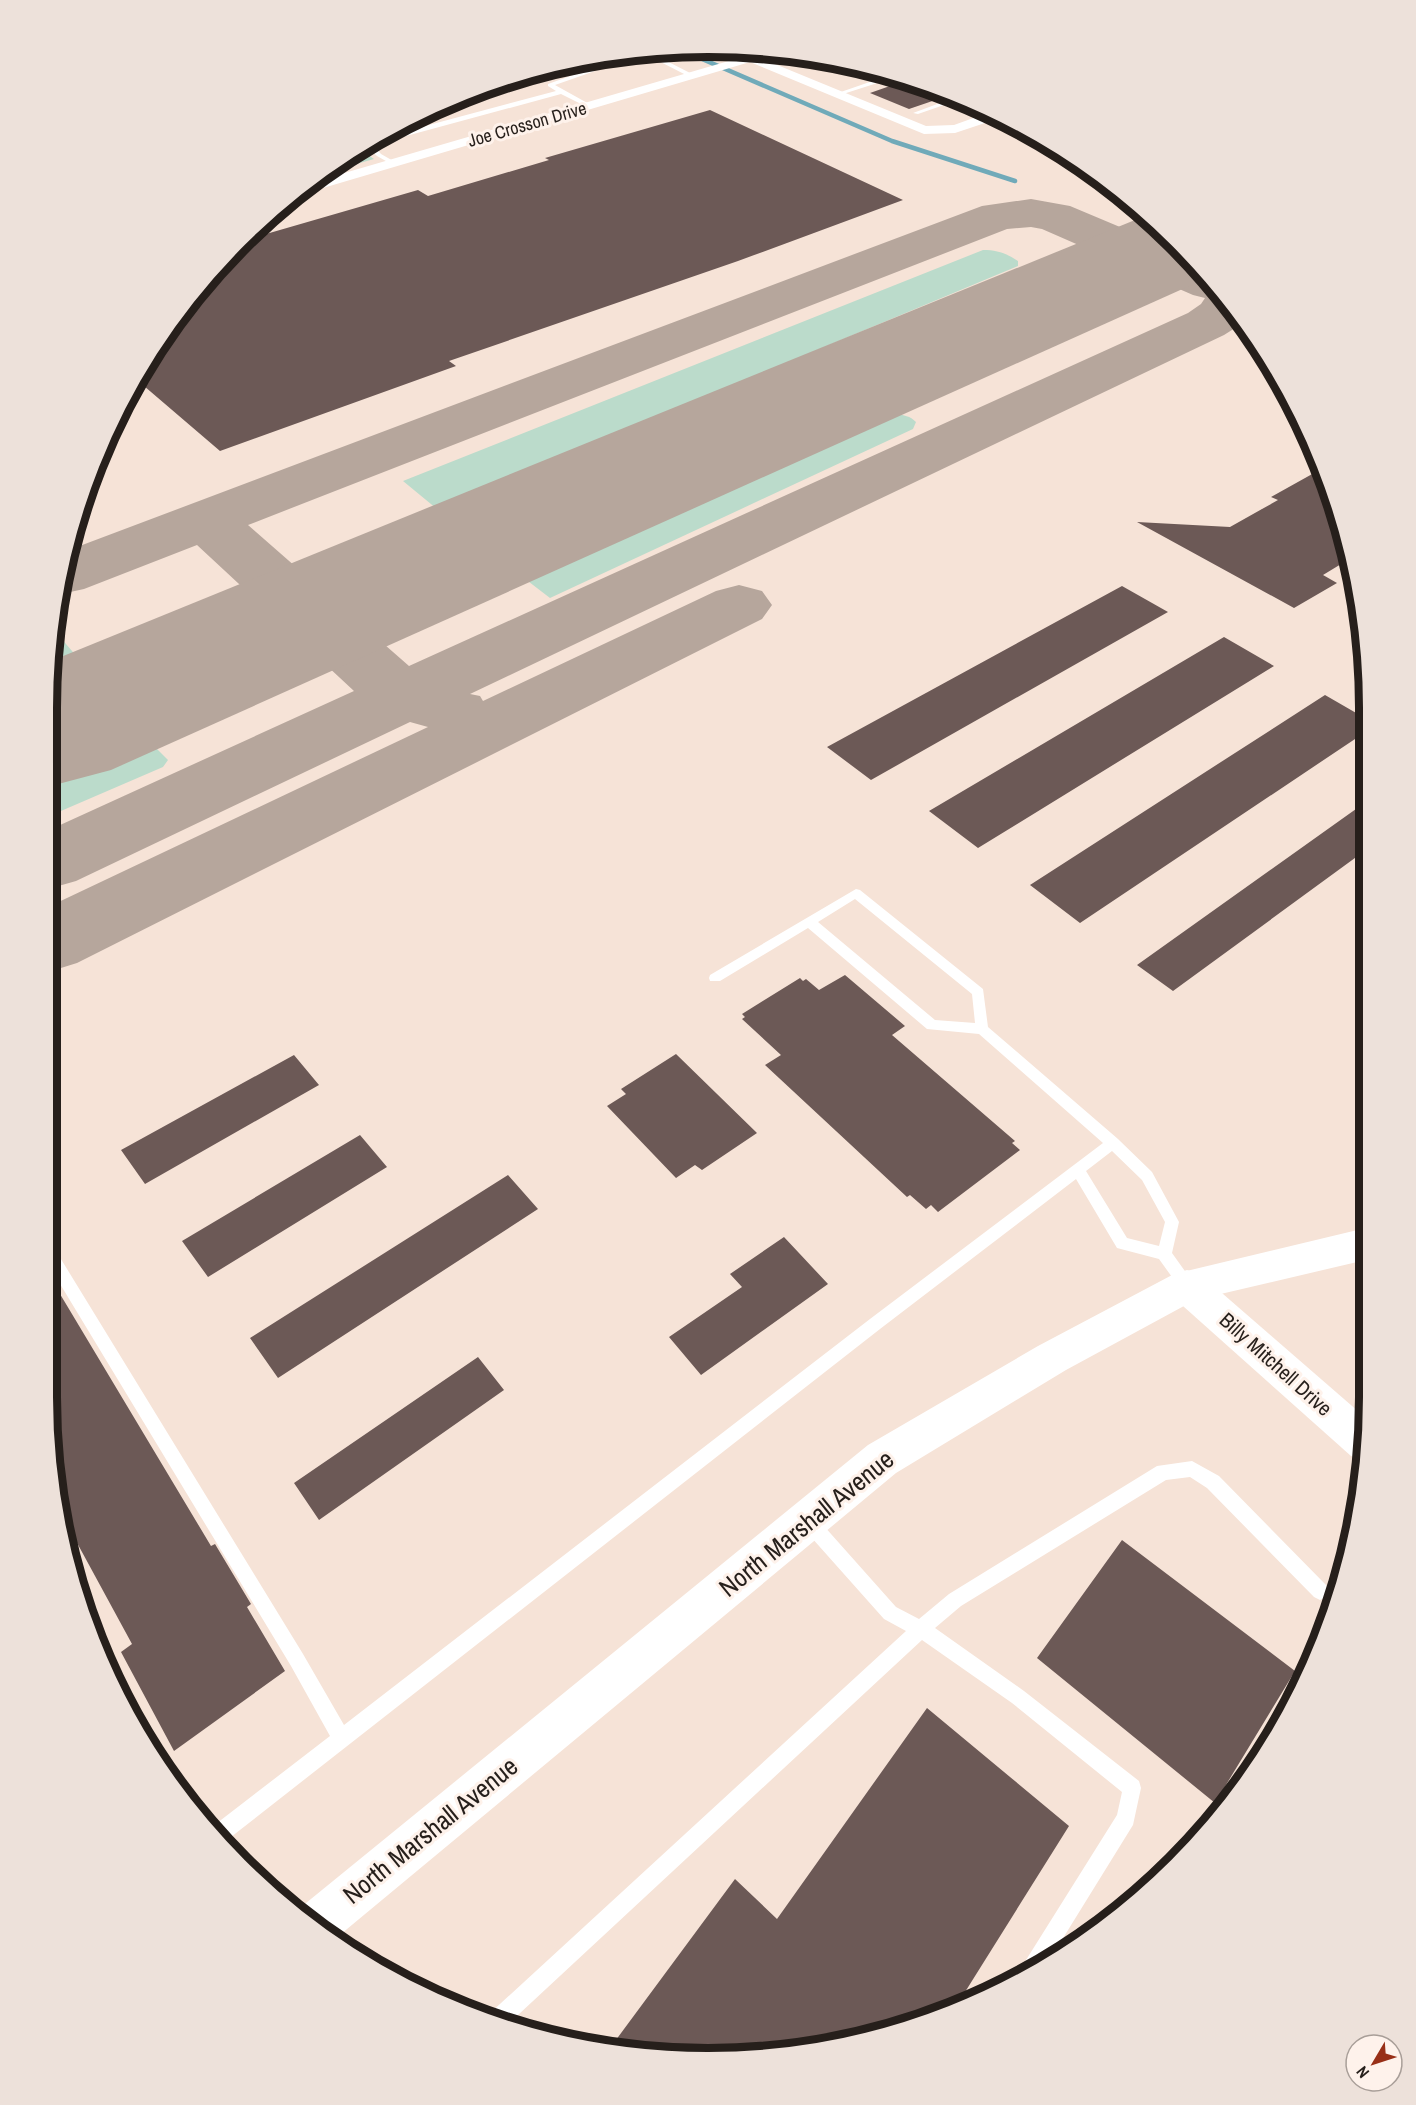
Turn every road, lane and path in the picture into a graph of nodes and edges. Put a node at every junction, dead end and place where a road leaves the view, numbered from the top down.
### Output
1 (752, 58) joint
2 (659, 59) edge
3 (593, 68) edge
4 (697, 75) junction
5 (880, 80) edge
6 (563, 92) junction
7 (838, 94) junction
8 (946, 103) edge
9 (589, 106) junction
10 (916, 113) dead end
11 (984, 119) edge
12 (409, 130) edge
13 (374, 150) edge
14 (393, 163) junction
15 (324, 183) edge
16 (809, 921) junction
17 (716, 978) dead end
18 (982, 1029) junction
19 (1113, 1143) junction
20 (1078, 1170) junction
21 (1359, 1245) edge
22 (57, 1266) edge
23 (1175, 1270) junction
24 (1358, 1437) edge
25 (808, 1520) junction
26 (1320, 1591) dead end
27 (921, 1629) junction
28 (342, 1738) junction
29 (224, 1831) edge
30 (321, 1920) edge
31 (1039, 1958) edge
32 (503, 2014) edge

1 - 4 street, Joe Crosson Drive
1 - 7 street
2 - 4 lane
3 - 6 lane
4 - 9 street, Joe Crosson Drive
5 - 7 lane
6 - 9 lane
6 - 12 lane
7 - 11 street
8 - 10 lane
9 - 14 street, Joe Crosson Drive
13 - 14 lane
14 - 15 street, Joe Crosson Drive
16 - 17 lane
16 - 18 lane
16 - 18 lane
18 - 19 lane
19 - 20 lane
19 - 23 lane
20 - 23 lane
20 - 28 lane
21 - 23 main road, North Marshall Avenue
22 - 28 lane
23 - 24 main road, Billy Mitchell Drive
23 - 25 main road, North Marshall Avenue
25 - 27 lane
25 - 30 main road, North Marshall Avenue
26 - 27 lane
27 - 31 lane
27 - 32 lane
28 - 29 lane

